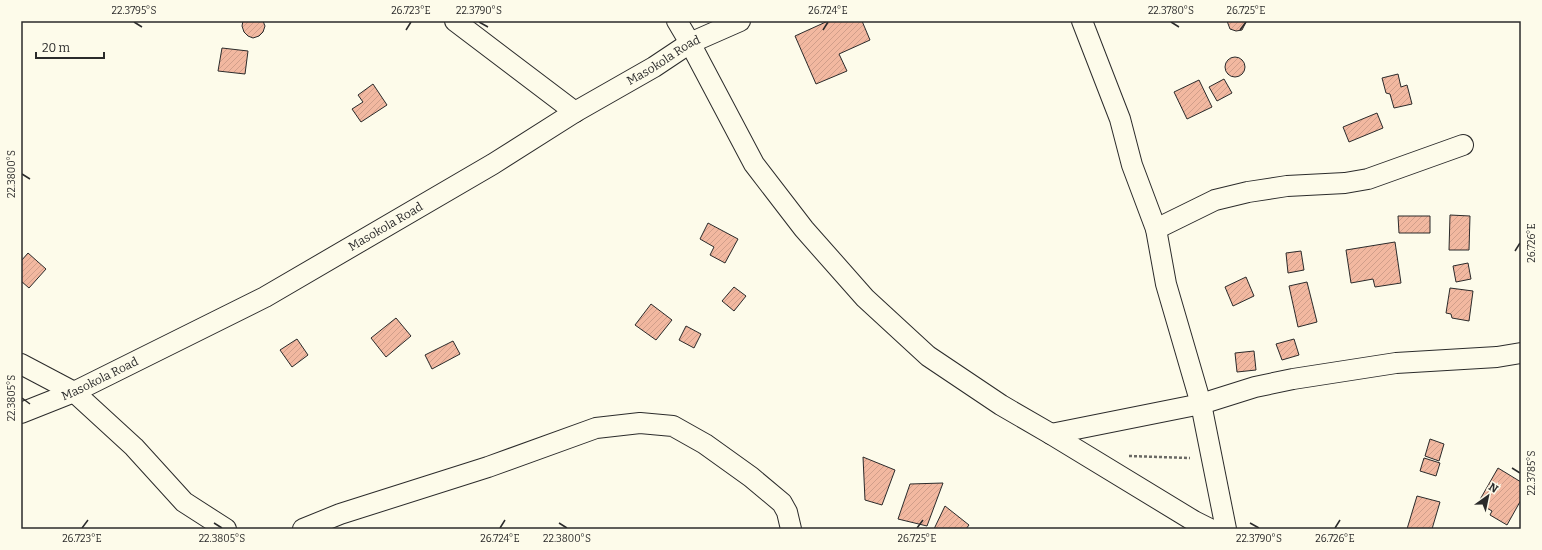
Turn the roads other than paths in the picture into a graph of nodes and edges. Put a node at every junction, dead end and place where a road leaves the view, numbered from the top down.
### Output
1 (455, 21) edge
2 (677, 21) edge
3 (740, 21) edge
4 (1082, 21) edge
5 (690, 43) junction
6 (575, 112) junction
7 (1463, 145) dead end
8 (1156, 229) junction
9 (1521, 353) edge
10 (21, 364) edge
11 (74, 392) junction
12 (1200, 404) junction
13 (21, 413) edge
14 (1052, 434) junction
15 (226, 529) edge
16 (303, 529) edge
17 (791, 529) edge
18 (1210, 529) edge
19 (1226, 529) edge

1 - 6 street
2 - 5 street
3 - 5 street, Masokola Road
4 - 8 street
5 - 6 street, Masokola Road
5 - 14 street
6 - 11 street, Masokola Road
7 - 8 street
8 - 12 street
9 - 12 street
10 - 11 street
11 - 13 street, Masokola Road
11 - 15 street
12 - 14 street
12 - 19 street
14 - 18 street
16 - 17 street

